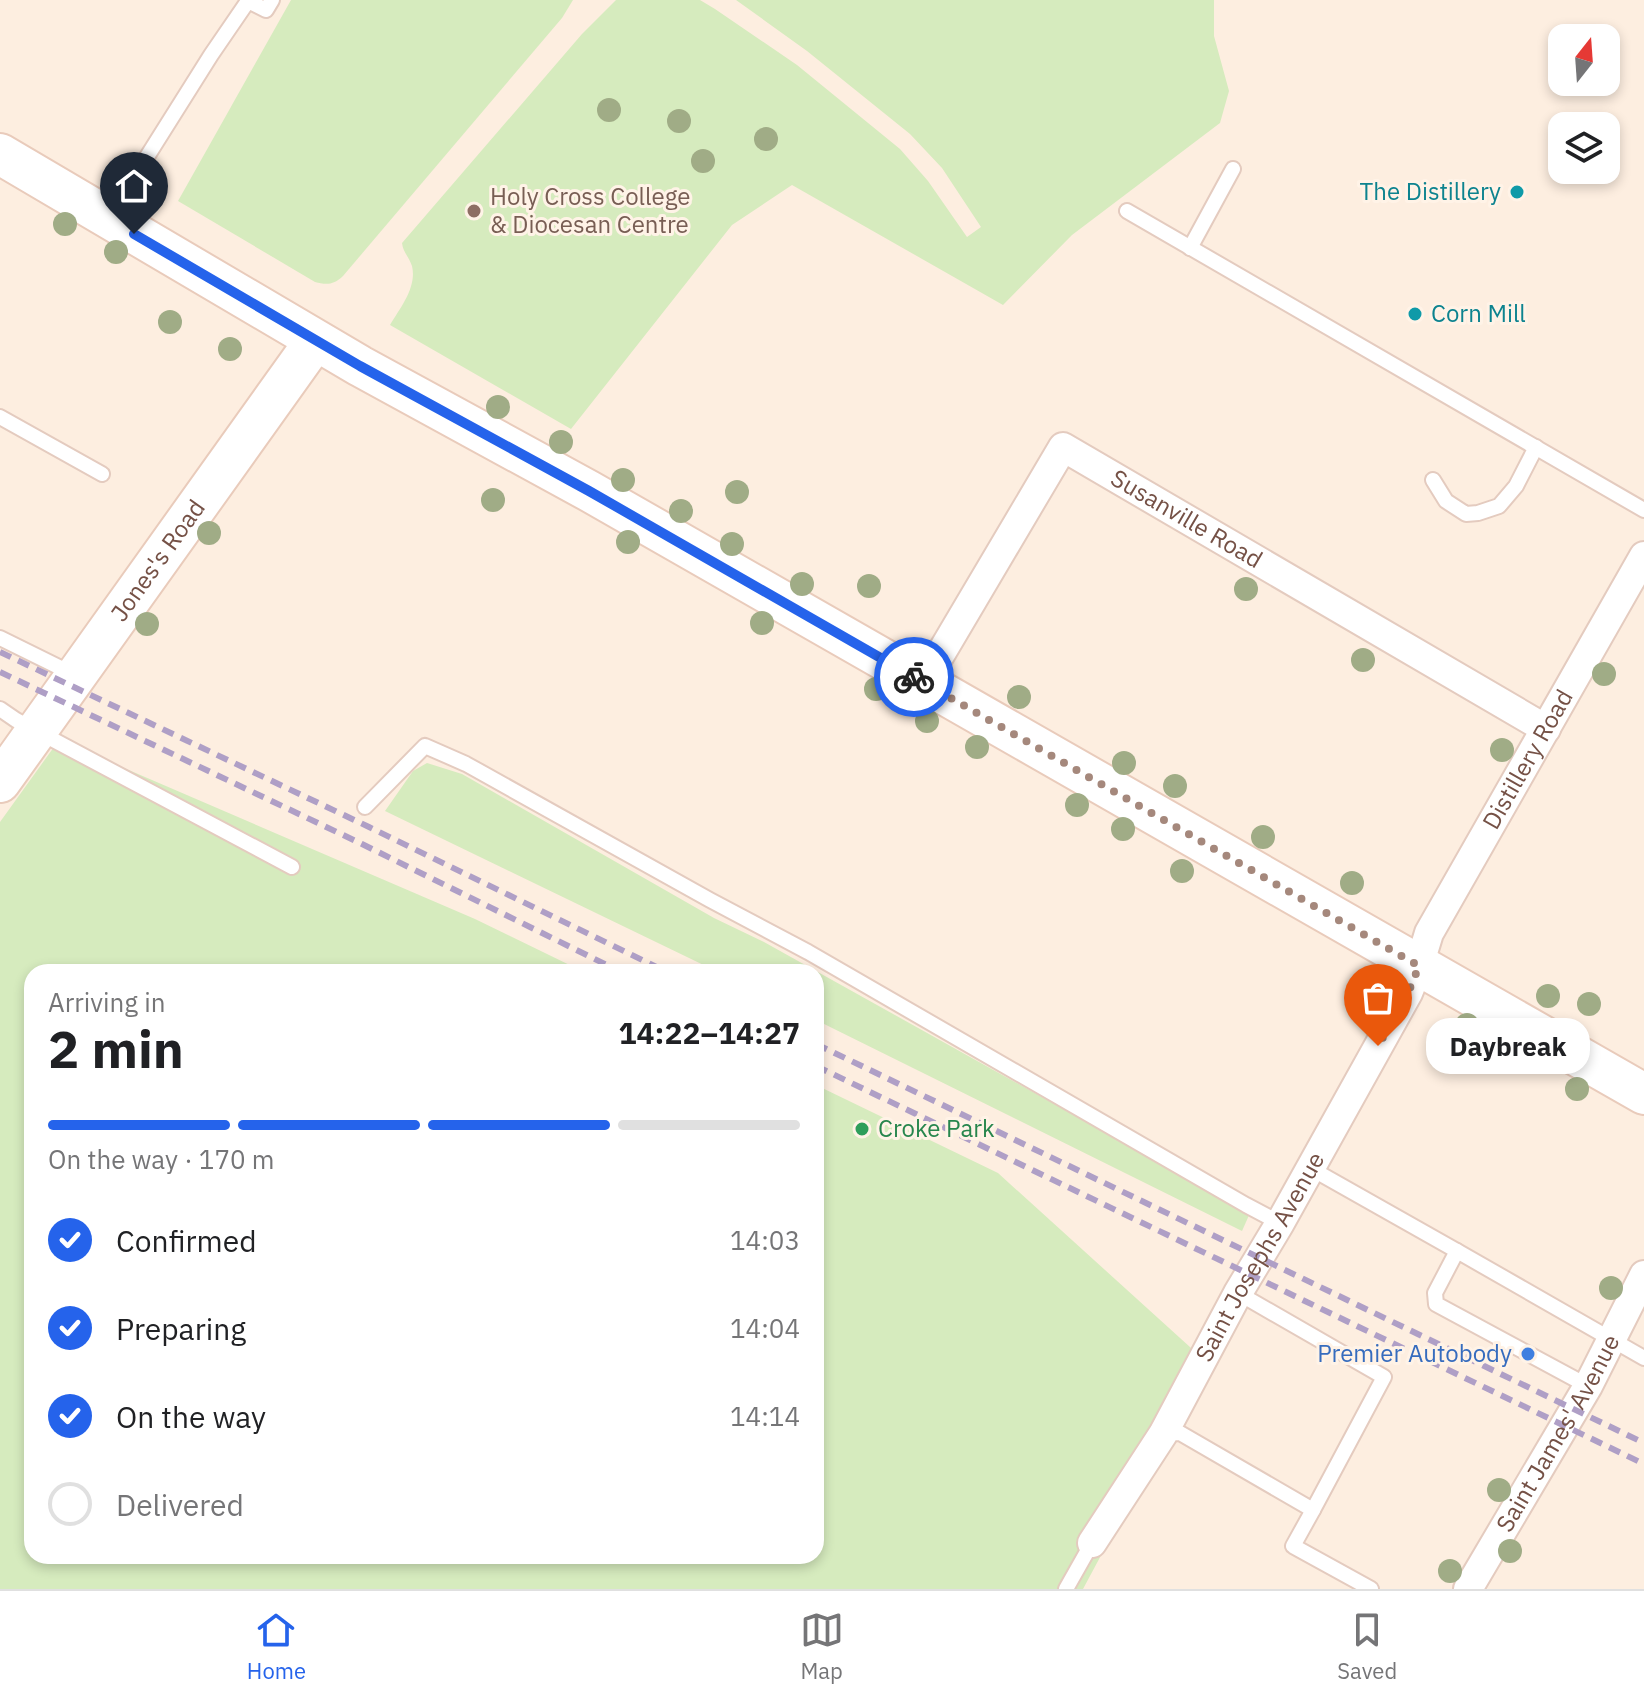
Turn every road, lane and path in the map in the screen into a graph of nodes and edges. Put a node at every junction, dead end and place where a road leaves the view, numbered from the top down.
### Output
1 (272, 0) edge
2 (0, 154) edge
3 (1233, 169) dead end
4 (1127, 211) dead end
5 (108, 218) junction
6 (1190, 248) junction
7 (315, 341) junction
8 (0, 417) edge
9 (1536, 447) junction
10 (102, 474) dead end
11 (1433, 480) dead end
12 (1644, 510) edge
13 (1644, 556) edge
14 (0, 638) edge
15 (75, 675) junction
16 (924, 682) junction
17 (0, 709) edge
18 (36, 729) junction
19 (1546, 729) junction
20 (0, 782) edge
21 (365, 807) dead end
22 (292, 867) dead end
23 (1419, 966) junction
24 (1644, 1094) edge
25 (1310, 1168) junction
26 (1280, 1223) junction
27 (1457, 1251) junction
28 (1644, 1275) edge
29 (1238, 1293) junction
30 (1611, 1340) junction
31 (1644, 1358) edge
32 (1588, 1386) junction
33 (1163, 1434) junction
34 (1313, 1510) junction
35 (1092, 1543) joint
36 (1066, 1589) edge
37 (1371, 1589) edge
38 (1468, 1589) edge

1 - 5 lane
2 - 5 main road
3 - 6 lane
4 - 6 lane
5 - 7 main road
6 - 9 lane
7 - 15 main road, Jones's Road
7 - 16 main road
8 - 10 lane
9 - 11 lane
9 - 12 lane
13 - 19 street, Distillery Road
14 - 15 lane
15 - 18 main road, Jones's Road
16 - 19 street, Susanville Road
16 - 23 main road
17 - 18 lane
18 - 20 main road, Jones's Road
18 - 22 lane
19 - 23 street, Distillery Road
21 - 26 lane
23 - 24 main road
23 - 25 street, Saint Josephs Avenue
25 - 26 street, Saint Josephs Avenue
25 - 27 lane
26 - 29 street, Saint Josephs Avenue
27 - 30 lane
27 - 32 lane
28 - 30 street, Saint James' Avenue
29 - 33 street, Saint Josephs Avenue
29 - 34 lane
30 - 31 lane
30 - 32 street, Saint James' Avenue
32 - 38 street, Saint James' Avenue
33 - 34 lane
33 - 35 street, Saint Josephs Avenue
34 - 37 lane
35 - 36 lane

